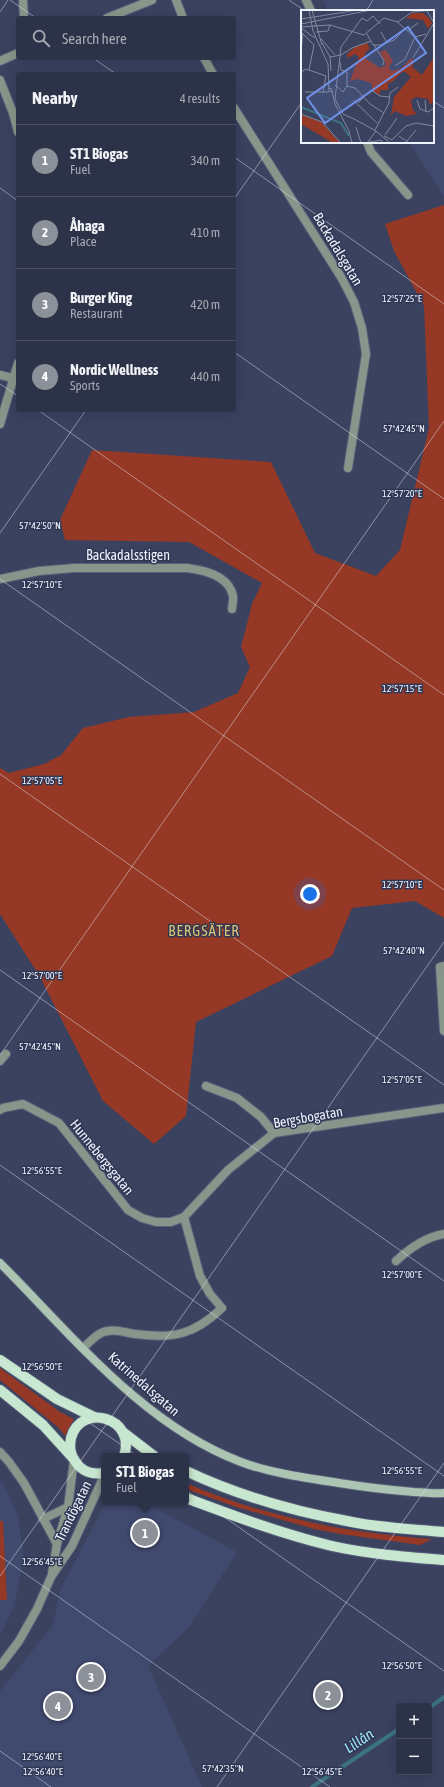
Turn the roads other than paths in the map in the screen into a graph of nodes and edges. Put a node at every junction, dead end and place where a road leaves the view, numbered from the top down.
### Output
1 (23, 0) edge
2 (152, 0) edge
3 (176, 0) edge
4 (306, 0) edge
5 (311, 10) edge
6 (24, 16) edge
7 (112, 16) edge
8 (182, 16) edge
9 (16, 54) edge
10 (205, 60) edge
11 (0, 61) edge
12 (212, 72) edge
13 (0, 80) edge
14 (236, 111) edge
15 (16, 124) edge
16 (366, 143) edge
17 (408, 195) dead end
18 (16, 370) edge
19 (0, 375) edge
20 (14, 378) junction
21 (0, 424) edge
22 (348, 468) dead end
23 (0, 579) edge
24 (232, 609) dead end
25 (442, 967) edge
26 (444, 1031) edge
27 (6, 1054) dead end
28 (0, 1061) edge
29 (206, 1086) dead end
30 (1, 1107) edge
31 (444, 1108) edge
32 (274, 1133) junction
33 (184, 1217) junction
34 (444, 1234) edge
35 (396, 1260) dead end
36 (0, 1263) edge
37 (83, 1348) junction
38 (0, 1360) edge
39 (0, 1390) edge
40 (94, 1418) junction
41 (124, 1433) junction
42 (0, 1452) edge
43 (125, 1453) edge
44 (150, 1453) edge
45 (73, 1459) junction
46 (189, 1473) edge
47 (101, 1475) edge
48 (101, 1482) edge
49 (444, 1493) edge
50 (189, 1499) edge
51 (68, 1507) junction
52 (43, 1518) junction
53 (444, 1532) edge
54 (58, 1544) junction
55 (444, 1560) edge
56 (51, 1577) junction
57 (0, 1666) edge

1 - 6 street
2 - 7 street
3 - 8 street
4 - 5 street
9 - 11 street
10 - 12 street
13 - 15 street
14 - 22 street, Backadalsgatan
16 - 17 street
18 - 20 street
19 - 20 street
20 - 21 street
23 - 24 street, Backadalsstigen
25 - 26 street
27 - 28 street
29 - 32 street
30 - 33 street, Hunnebergsgatan
31 - 32 street, Bergsbogatan
32 - 33 street, Bergsbogatan
33 - 37 street
34 - 35 street
36 - 37 street, Katrinedalsgatan
37 - 49 street, Katrinedalsgatan
38 - 40 main road
39 - 45 main road
40 - 41 main road
40 - 45 main road
41 - 43 main road
41 - 44 main road
42 - 52 street
45 - 47 main road
45 - 51 street, Trandögatan
46 - 53 main road
48 - 56 street, Trandögatan
50 - 55 main road
51 - 52 street
51 - 54 street, Trandögatan
52 - 54 street
54 - 56 street, Trandögatan
56 - 57 street, Trandögatan

